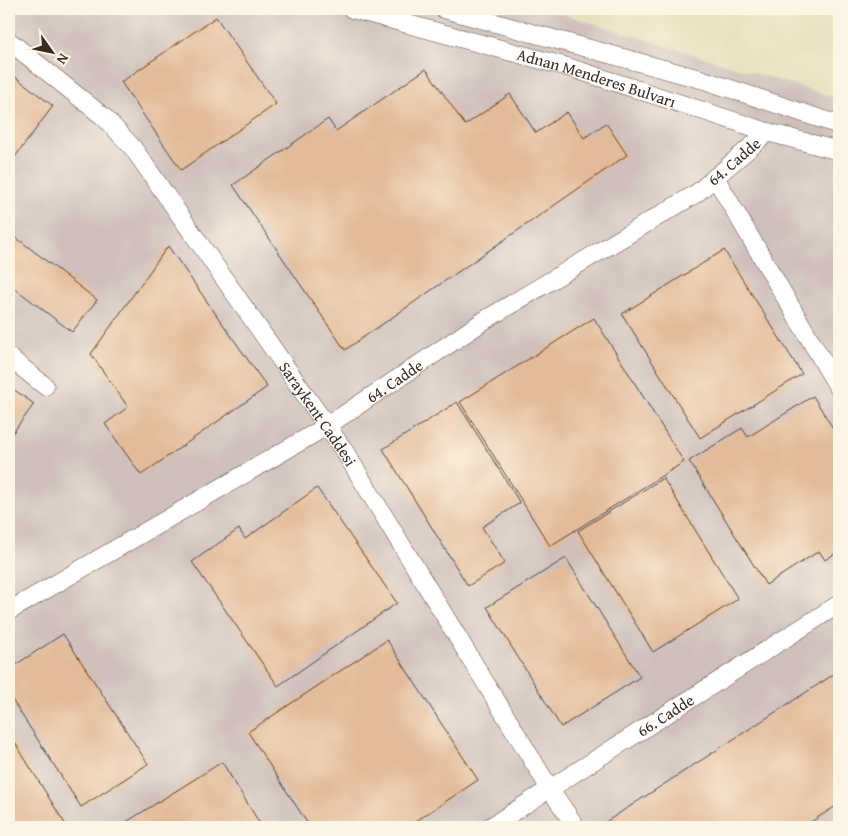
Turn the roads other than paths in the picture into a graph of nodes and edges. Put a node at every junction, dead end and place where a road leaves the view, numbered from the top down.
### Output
1 (352, 9) edge
2 (444, 9) edge
3 (9, 41) edge
4 (839, 126) edge
5 (768, 132) junction
6 (839, 151) edge
7 (715, 178) junction
8 (9, 357) edge
9 (45, 386) dead end
10 (839, 389) edge
11 (327, 426) junction
12 (839, 604) edge
13 (9, 611) edge
14 (550, 790) junction
15 (490, 827) edge
16 (576, 827) edge

1 - 5 street, Adnan Menderes Bulvarı
2 - 4 street
3 - 11 street, Saraykent Caddesi
5 - 6 street, Adnan Menderes Bulvarı
5 - 7 street, 64. Cadde
7 - 10 street
7 - 11 street, 64. Cadde
8 - 9 street
11 - 13 street, 64. Cadde
11 - 14 street, Saraykent Caddesi
12 - 14 street, 66. Cadde
14 - 15 street, 66. Cadde
14 - 16 street, Saraykent Caddesi

